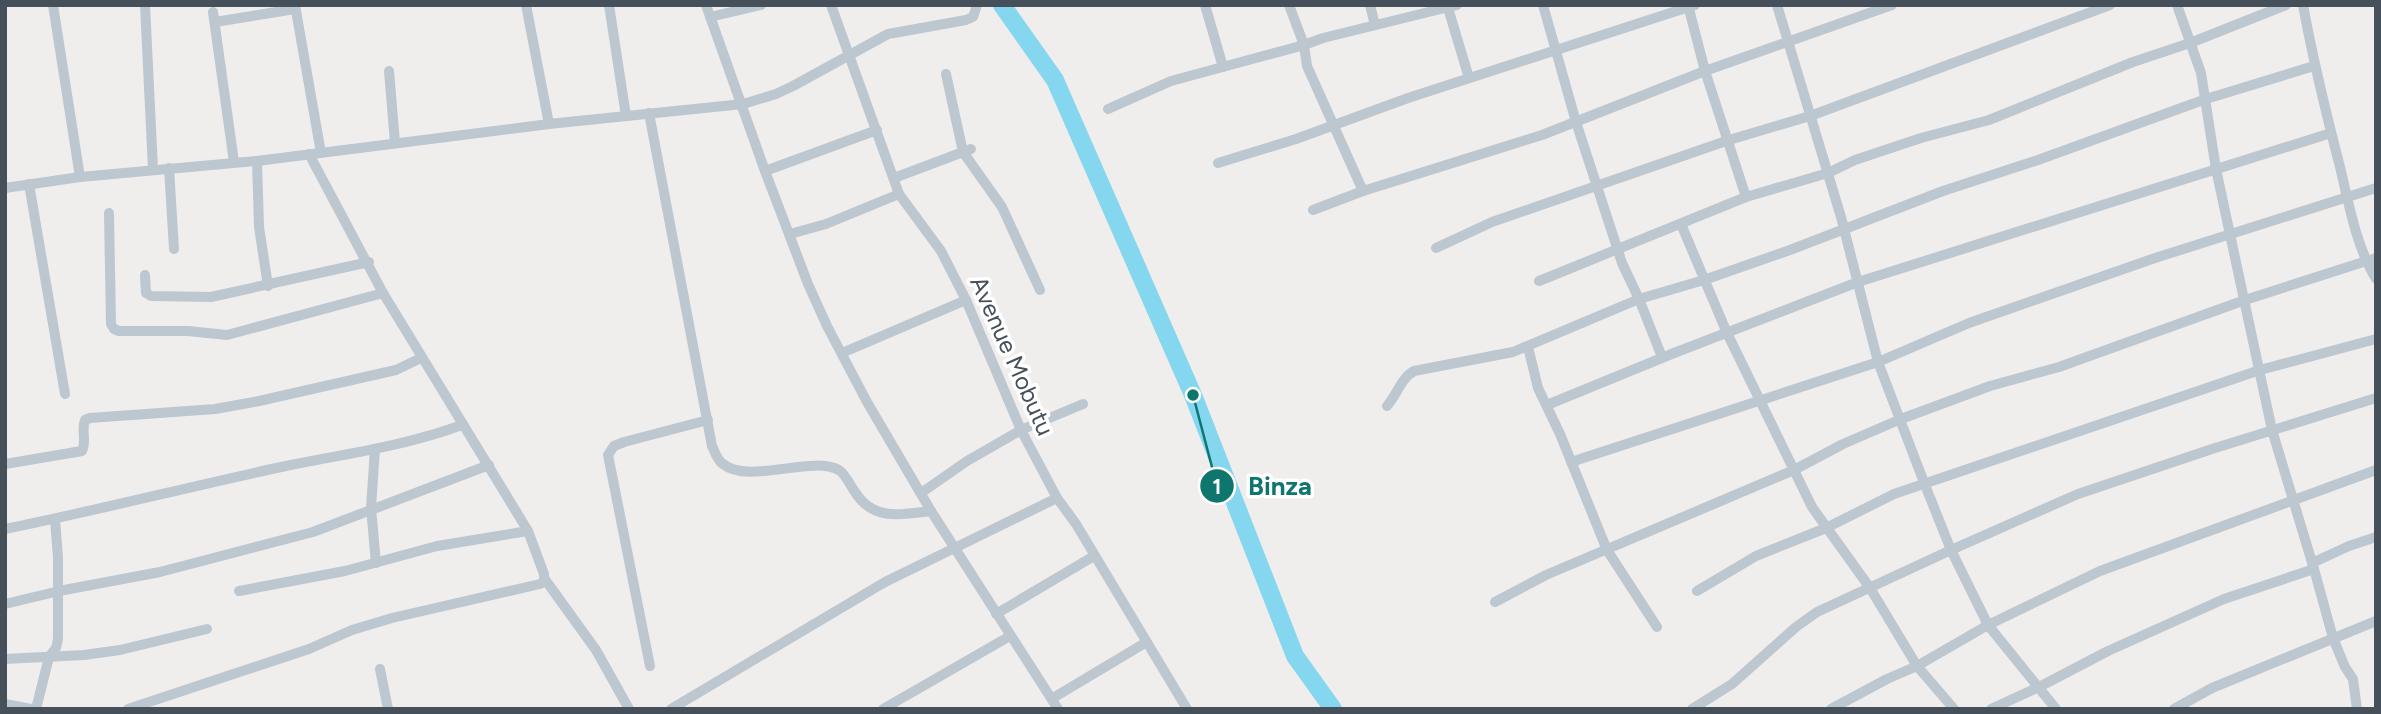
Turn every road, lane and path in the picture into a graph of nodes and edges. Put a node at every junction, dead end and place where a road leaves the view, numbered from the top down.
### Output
1 (53, 5) edge
2 (145, 5) edge
3 (526, 5) edge
4 (609, 5) edge
5 (706, 5) edge
6 (761, 5) edge
7 (831, 5) edge
8 (976, 5) edge
9 (1205, 5) edge
10 (1289, 5) edge
11 (1370, 5) edge
12 (1543, 5) edge
13 (1777, 5) edge
14 (1892, 5) edge
15 (2110, 5) edge
16 (2177, 5) edge
17 (2286, 5) edge
18 (2303, 5) edge
19 (1690, 6) edge
20 (295, 7) edge
21 (1452, 7) edge
22 (710, 17) junction
23 (1375, 25) junction
24 (1788, 41) junction
25 (2190, 43) junction
26 (1304, 45) junction
27 (1554, 50) junction
28 (850, 54) junction
29 (2314, 66) junction
30 (1223, 67) junction
31 (389, 71) dead end
32 (1706, 71) junction
33 (946, 74) dead end
34 (1469, 78) junction
35 (2206, 99) junction
36 (743, 104) junction
37 (1108, 109) dead end
38 (649, 113) junction
39 (626, 116) junction
40 (1810, 116) junction
41 (1576, 122) junction
42 (549, 124) junction
43 (1335, 125) junction
44 (877, 130) junction
45 (2331, 133) junction
46 (1729, 140) junction
47 (395, 143) junction
48 (967, 150) junction
49 (321, 153) junction
50 (309, 154) junction
51 (257, 161) junction
52 (234, 162) junction
53 (1218, 163) dead end
54 (169, 168) junction
55 (153, 169) junction
56 (2216, 169) junction
57 (765, 170) junction
58 (1828, 173) junction
59 (80, 177) junction
60 (894, 178) junction
61 (29, 184) junction
62 (1597, 187) junction
63 (5, 188) edge
64 (2376, 188) edge
65 (1363, 191) junction
66 (899, 194) junction
67 (1746, 197) junction
68 (2347, 198) junction
69 (1313, 210) dead end
70 (108, 213) dead end
71 (1681, 224) junction
72 (1844, 230) junction
73 (790, 234) junction
74 (2231, 235) junction
75 (1436, 248) dead end
76 (173, 249) dead end
77 (1618, 249) junction
78 (2370, 260) edge
79 (369, 262) junction
80 (145, 275) dead end
81 (2376, 279) edge
82 (1704, 280) junction
83 (1539, 281) dead end
84 (1858, 282) junction
85 (268, 286) junction
86 (1040, 290) dead end
87 (383, 293) junction
88 (1639, 299) junction
89 (966, 300) junction
90 (2245, 300) junction
91 (1727, 333) junction
92 (2376, 339) edge
93 (1528, 347) junction
94 (842, 353) junction
95 (1662, 357) junction
96 (421, 358) junction
97 (1878, 362) junction
98 (2260, 370) junction
99 (65, 394) dead end
100 (2376, 398) edge
101 (1760, 401) junction
102 (1083, 404) dead end
103 (1547, 405) junction
104 (1387, 406) dead end
105 (1901, 419) junction
106 (708, 420) junction
107 (462, 425) junction
108 (1021, 430) junction
109 (2272, 430) junction
110 (375, 449) junction
111 (1571, 462) junction
112 (5, 464) edge
113 (489, 465) junction
114 (1794, 470) junction
115 (2376, 470) edge
116 (1925, 485) junction
117 (920, 493) junction
118 (1057, 498) junction
119 (2292, 500) junction
120 (371, 508) junction
121 (931, 510) junction
122 (55, 519) junction
123 (1826, 528) junction
124 (5, 529) edge
125 (528, 531) junction
126 (2376, 537) edge
127 (955, 548) junction
128 (1607, 550) junction
129 (1951, 550) junction
130 (1094, 556) junction
131 (376, 563) junction
132 (2313, 566) junction
133 (544, 578) junction
134 (1870, 588) junction
135 (59, 591) junction
136 (239, 591) dead end
137 (1697, 591) dead end
138 (1495, 602) dead end
139 (5, 604) edge
140 (996, 614) junction
141 (2376, 621) edge
142 (1988, 625) junction
143 (1657, 627) dead end
144 (207, 629) dead end
145 (1010, 636) junction
146 (2333, 638) junction
147 (1146, 643) junction
148 (49, 657) junction
149 (5, 659) edge
150 (650, 666) dead end
151 (1917, 666) junction
152 (380, 669) dead end
153 (2039, 687) junction
154 (5, 704) edge
155 (1055, 706) edge
156 (33, 709) edge
157 (128, 709) edge
158 (388, 709) edge
159 (629, 709) edge
160 (671, 709) edge
161 (883, 709) edge
162 (1187, 709) edge
163 (1692, 709) edge
164 (1831, 709) edge
165 (1954, 709) edge
166 (1991, 709) edge
167 (2056, 709) edge
168 (2174, 709) edge
169 (2357, 709) edge

1 - 59 street
2 - 55 street
3 - 42 street
4 - 39 street
5 - 22 street
6 - 22 street
7 - 28 street, Avenue Mobutu
8 - 28 street
9 - 30 street
10 - 26 street
11 - 23 street
12 - 27 street
13 - 24 street
14 - 24 street
15 - 40 street
16 - 25 street
17 - 25 street
18 - 29 street
19 - 27 street
19 - 32 street
20 - 49 street
20 - 52 street
21 - 23 street
21 - 34 street
22 - 36 street
23 - 26 street
24 - 32 street
24 - 40 street
25 - 35 street
25 - 58 street
26 - 30 street
26 - 43 street
27 - 34 street
27 - 41 street
28 - 36 street
28 - 44 street, Avenue Mobutu
29 - 35 street
29 - 45 street
30 - 37 street
31 - 47 street
32 - 41 street
32 - 46 street
33 - 48 street
34 - 43 street
35 - 56 street
35 - 72 street
36 - 38 street
36 - 57 street
38 - 39 street
38 - 106 street
39 - 42 street
40 - 46 street
40 - 58 street
41 - 62 street
41 - 65 street
42 - 47 street
43 - 53 street
43 - 65 street
44 - 57 street
44 - 60 street, Avenue Mobutu
45 - 56 street
45 - 68 street
46 - 62 street
46 - 67 street
47 - 49 street
48 - 60 street
48 - 86 street
49 - 50 street
50 - 51 street
50 - 79 street
51 - 52 street
51 - 85 street
52 - 54 street
54 - 55 street
54 - 76 street
55 - 59 street
56 - 74 street
56 - 84 street
57 - 73 street
58 - 67 street
58 - 72 street
59 - 61 street
60 - 66 street, Avenue Mobutu
61 - 63 street
61 - 99 street
62 - 75 street
62 - 77 street
64 - 68 street
65 - 69 street
66 - 73 street
66 - 89 street, Avenue Mobutu
67 - 71 street
68 - 74 street
68 - 78 street
70 - 87 street
71 - 77 street
71 - 82 street
72 - 82 street
72 - 84 street
73 - 94 street
74 - 90 street
74 - 97 street
77 - 83 street
77 - 88 street
78 - 81 street
78 - 90 street
79 - 85 street
79 - 87 street
80 - 85 street
82 - 88 street
82 - 91 street
84 - 91 street
84 - 97 street
87 - 96 street
88 - 93 street
88 - 95 street
89 - 94 street
89 - 108 street, Avenue Mobutu
90 - 98 street
90 - 105 street
91 - 95 street
91 - 101 street
92 - 98 street
93 - 103 street
93 - 104 street
94 - 117 street
95 - 103 street
96 - 107 street
96 - 112 street
97 - 101 street
97 - 105 street
98 - 109 street
98 - 116 street
100 - 109 street
101 - 111 street
101 - 114 street
102 - 108 street
103 - 111 street
105 - 114 street
105 - 116 street
106 - 121 street
106 - 150 street
107 - 110 street
107 - 113 street
108 - 117 street
108 - 118 street, Avenue Mobutu
109 - 119 street
109 - 129 street
110 - 120 street
110 - 122 street
111 - 128 street
113 - 120 street
113 - 125 street
114 - 123 street
114 - 128 street
115 - 119 street
116 - 123 street
116 - 129 street
117 - 121 street
118 - 127 street
118 - 130 street, Avenue Mobutu
119 - 132 street
119 - 142 street
120 - 131 street
120 - 135 street
121 - 127 street
122 - 124 street
122 - 135 street
123 - 134 street
123 - 137 street
125 - 131 street
125 - 133 street
126 - 132 street
127 - 140 street
127 - 160 street
128 - 138 street
128 - 143 street
129 - 134 street
129 - 142 street
130 - 140 street
130 - 147 street, Avenue Mobutu
131 - 136 street
132 - 146 street
132 - 153 street
133 - 157 street
133 - 159 street
134 - 151 street
134 - 163 street
135 - 139 street
135 - 148 street
140 - 145 street
141 - 146 street
142 - 151 street
142 - 153 street
144 - 148 street
145 - 155 street
145 - 161 street
146 - 168 street
146 - 169 street
147 - 155 street
147 - 162 street, Avenue Mobutu
148 - 149 street
148 - 156 street
151 - 164 street
151 - 165 street
152 - 158 street
153 - 166 street
153 - 167 street
154 - 156 street

